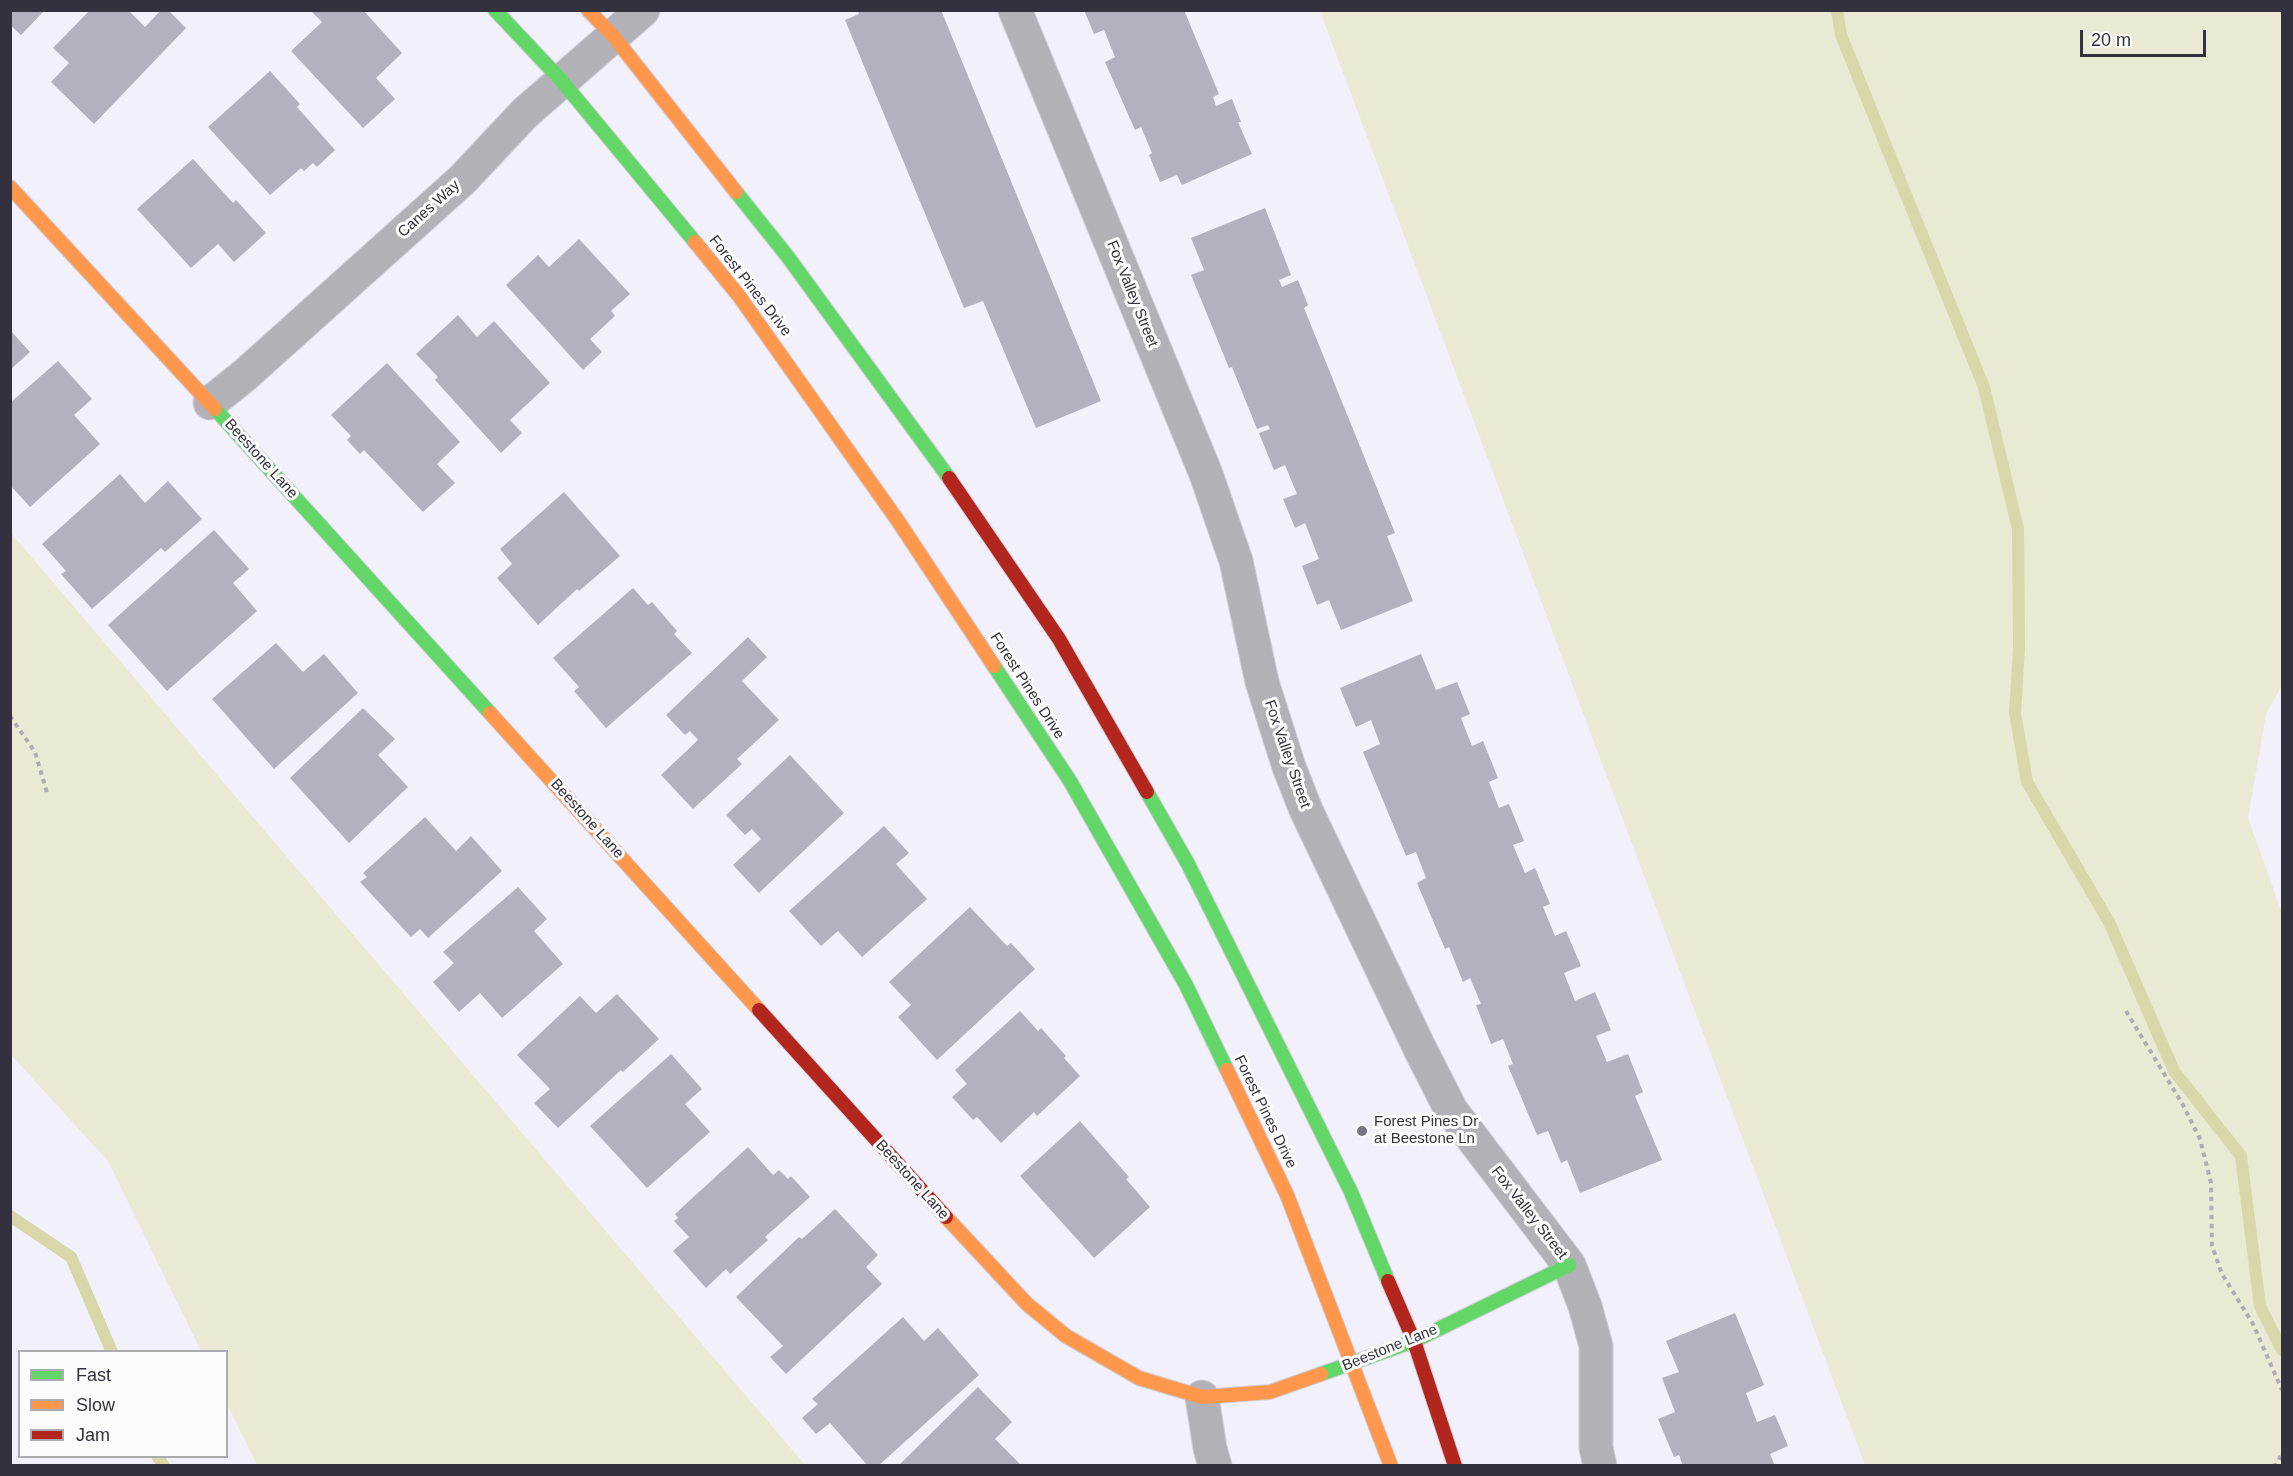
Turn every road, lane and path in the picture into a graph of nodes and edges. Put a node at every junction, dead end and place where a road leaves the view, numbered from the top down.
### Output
1 (495, 10) edge
2 (588, 10) edge
3 (643, 10) edge
4 (1015, 10) edge
5 (614, 37) junction
6 (561, 80) junction
7 (10, 187) edge
8 (210, 402) junction
9 (10, 716) edge
10 (48, 796) dead end
11 (2126, 1011) dead end
12 (1569, 1265) junction
13 (1414, 1341) junction
14 (1353, 1364) junction
15 (2283, 1390) edge
16 (1202, 1397) junction
17 (2283, 1452) edge
18 (1215, 1466) edge
19 (1391, 1466) edge
20 (1455, 1466) edge
21 (1600, 1466) edge
22 (2273, 1466) edge

1 - 6 street, Forest Pines Drive
2 - 5 street
3 - 5 street, Canes Way
4 - 12 street, Fox Valley Street
5 - 6 street, Canes Way
5 - 13 street
6 - 8 street, Canes Way
6 - 14 street, Forest Pines Drive
7 - 8 street, Beestone Lane
8 - 16 street, Beestone Lane
9 - 10 path
11 - 15 path
12 - 13 street, Beestone Lane
12 - 21 street, Fox Valley Street
13 - 14 street, Beestone Lane
13 - 20 street
14 - 16 street, Beestone Lane
14 - 19 street, Forest Pines Drive
16 - 18 street
17 - 22 path

